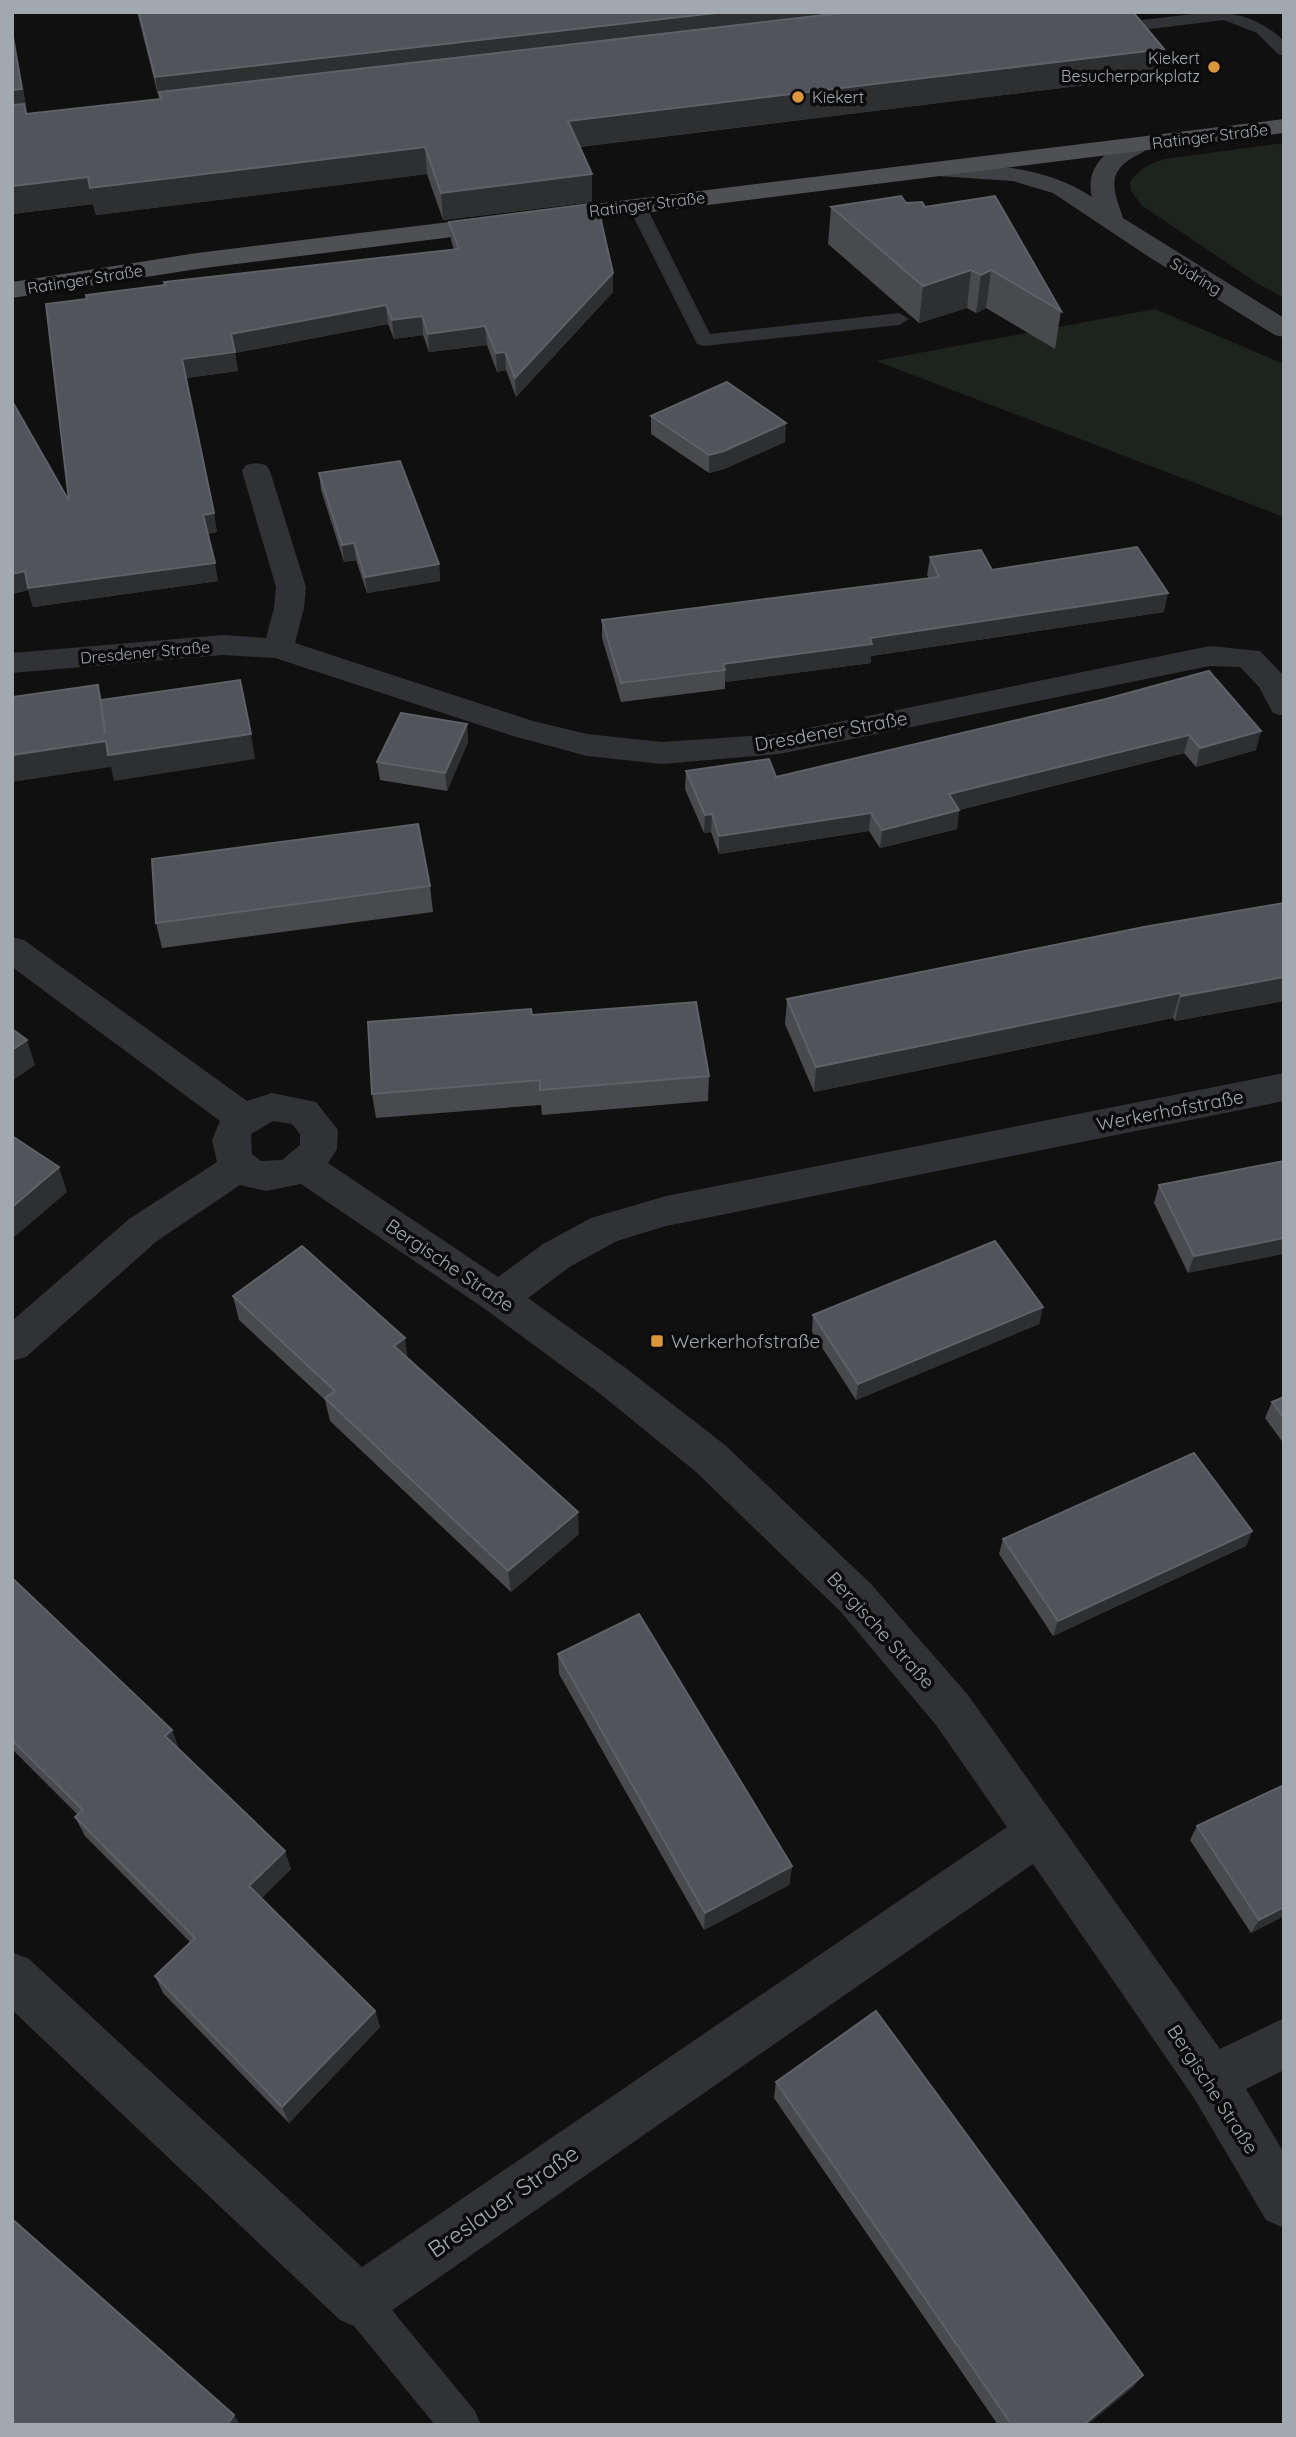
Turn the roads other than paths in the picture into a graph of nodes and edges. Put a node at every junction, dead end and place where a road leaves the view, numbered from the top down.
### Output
1 (1226, 14) edge
2 (1175, 21) junction
3 (1117, 28) edge
4 (1188, 36) dead end
5 (1284, 51) edge
6 (1284, 126) edge
7 (1138, 145) junction
8 (938, 169) junction
9 (637, 206) junction
10 (1111, 218) junction
11 (12, 290) edge
12 (900, 319) edge
13 (1284, 329) edge
14 (256, 471) dead end
15 (278, 648) junction
16 (12, 663) edge
17 (1284, 706) edge
18 (12, 949) edge
19 (1284, 1087) edge
20 (243, 1118) junction
21 (240, 1166) junction
22 (305, 1167) junction
23 (499, 1298) junction
24 (12, 1345) edge
25 (1038, 1833) junction
26 (12, 1976) edge
27 (1284, 2043) edge
28 (1212, 2080) junction
29 (1284, 2202) edge
30 (359, 2301) junction
31 (461, 2425) edge

1 - 2 lane
1 - 5 lane
2 - 3 lane
2 - 4 lane
6 - 7 main road, Ratinger Straße
7 - 8 main road, Ratinger Straße
7 - 10 street
8 - 9 main road, Ratinger Straße
8 - 10 street, Südring
9 - 11 main road, Ratinger Straße
9 - 12 lane
10 - 13 street, Südring
14 - 15 street
15 - 16 street, Dresdener Straße
15 - 17 street, Dresdener Straße
18 - 20 street
19 - 23 street, Werkerhofstraße
20 - 21 street
20 - 22 street
21 - 22 street
21 - 24 street
22 - 23 street, Bergische Straße
23 - 25 street, Bergische Straße
25 - 28 street, Bergische Straße
25 - 30 street, Breslauer Straße
26 - 30 street
27 - 28 street
28 - 29 street, Bergische Straße
30 - 31 lane

